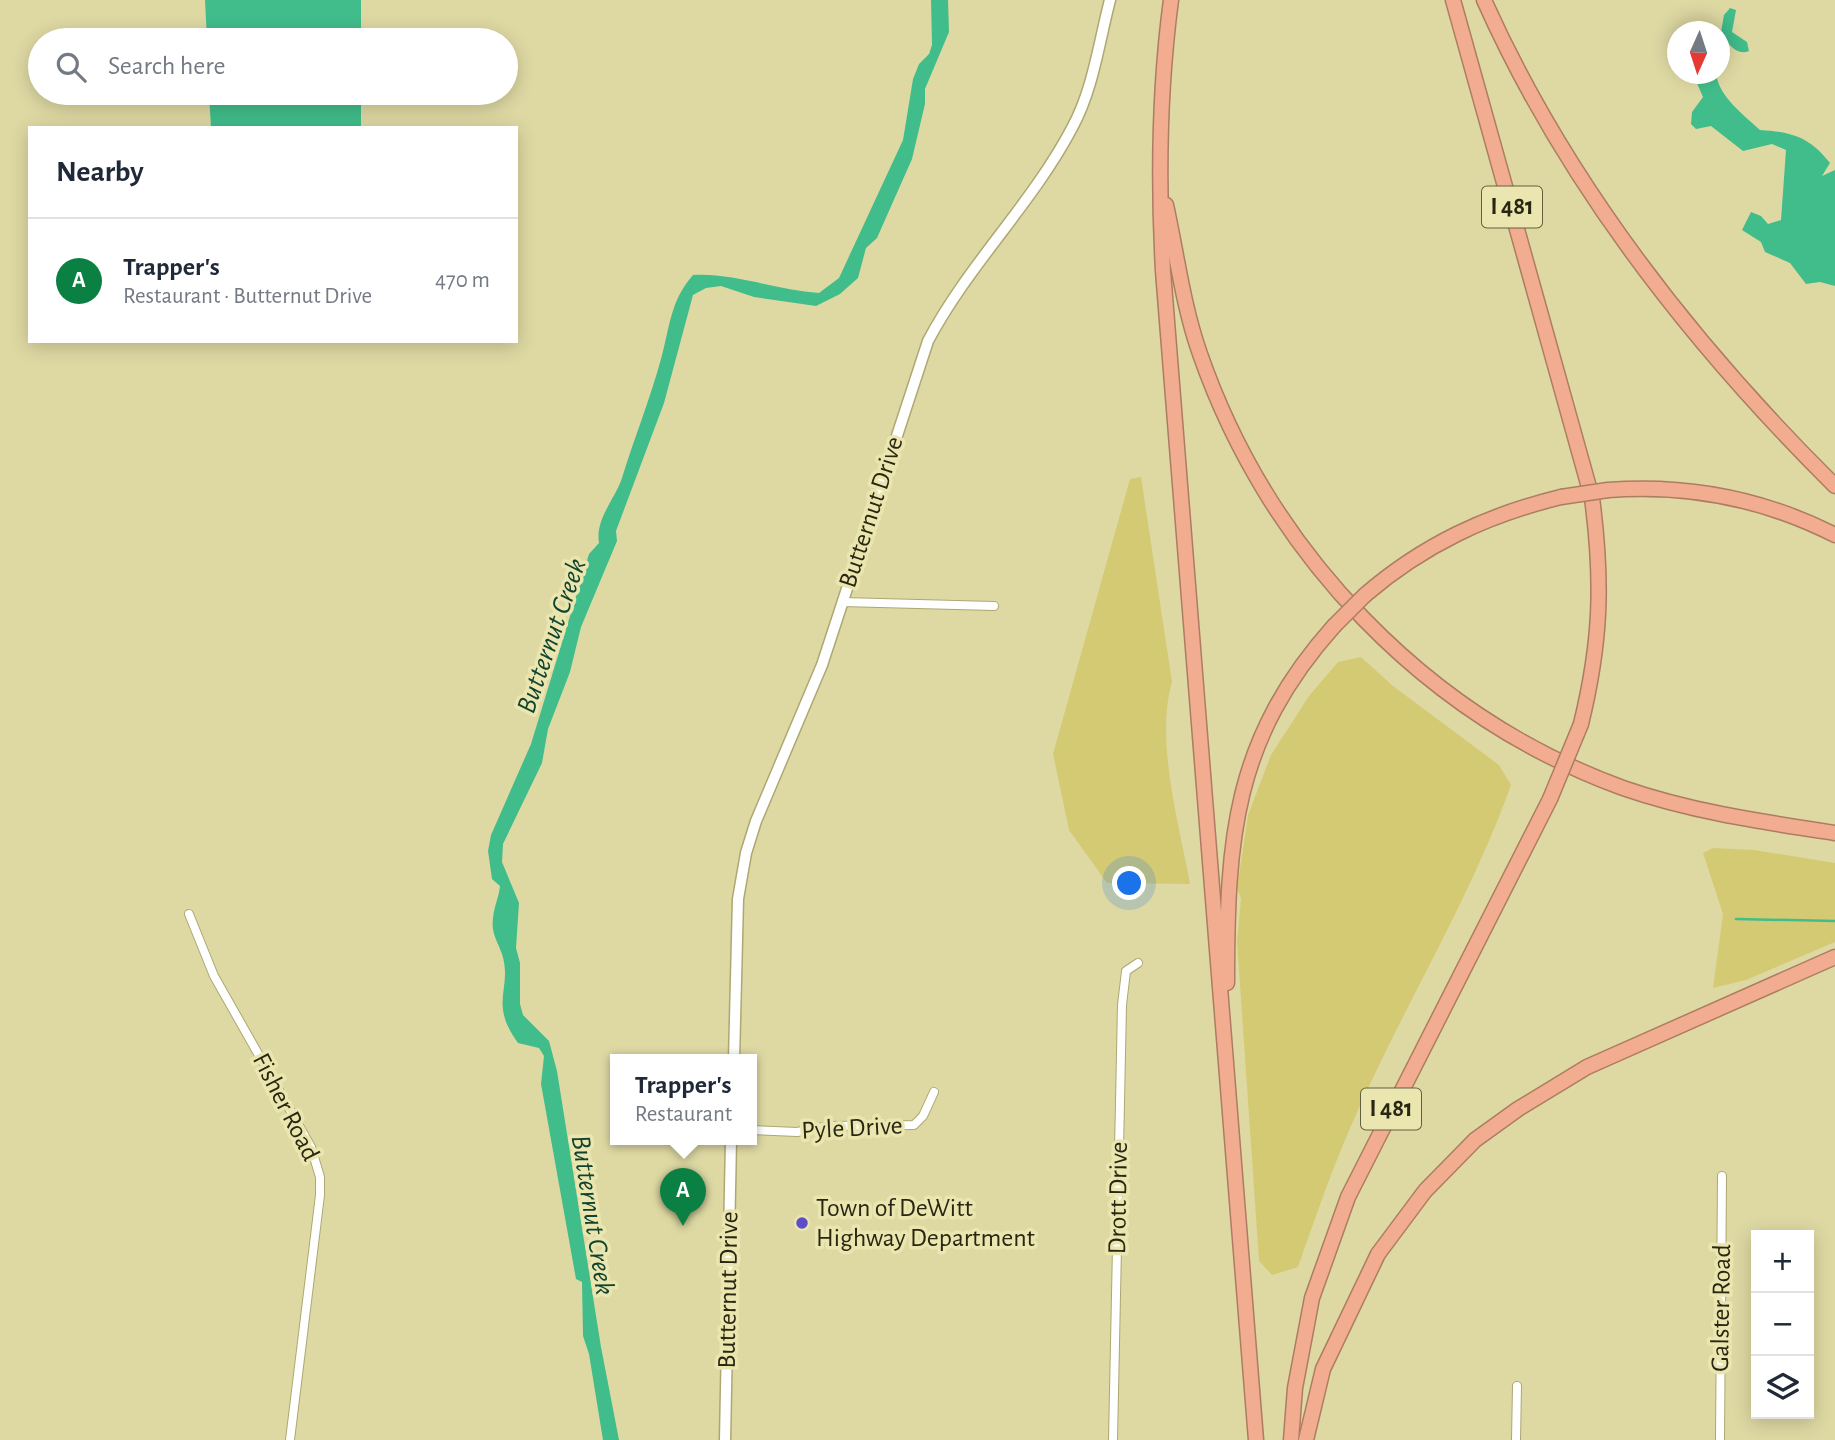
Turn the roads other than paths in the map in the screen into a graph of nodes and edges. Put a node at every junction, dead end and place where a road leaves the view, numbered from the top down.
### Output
1 (1110, 0) edge
2 (1171, 0) edge
3 (1453, 0) edge
4 (1484, 0) edge
5 (1161, 179) junction
6 (1835, 486) edge
7 (1835, 535) edge
8 (842, 602) junction
9 (995, 606) dead end
10 (1835, 834) edge
11 (188, 914) dead end
12 (1835, 957) edge
13 (1138, 963) dead end
14 (734, 1054) edge
15 (1227, 1063) junction
16 (934, 1092) dead end
17 (757, 1130) edge
18 (731, 1145) edge
19 (1722, 1176) dead end
20 (1517, 1386) dead end
21 (290, 1440) edge
22 (725, 1440) edge
23 (1113, 1440) edge
24 (1256, 1440) edge
25 (1291, 1440) edge
26 (1306, 1440) edge
27 (1516, 1440) edge
28 (1720, 1440) edge

1 - 8 street, Butternut Drive
2 - 5 highway
3 - 25 highway, I 481, bridge
4 - 6 highway
5 - 10 highway
5 - 15 highway
7 - 15 highway, bridge
8 - 9 street
8 - 14 street, Butternut Drive
11 - 21 street, Fisher Road
12 - 26 highway
13 - 23 street, Drott Drive
15 - 24 highway
16 - 17 street, Pyle Drive
18 - 22 street, Butternut Drive
19 - 28 street, Galster Road
20 - 27 street

